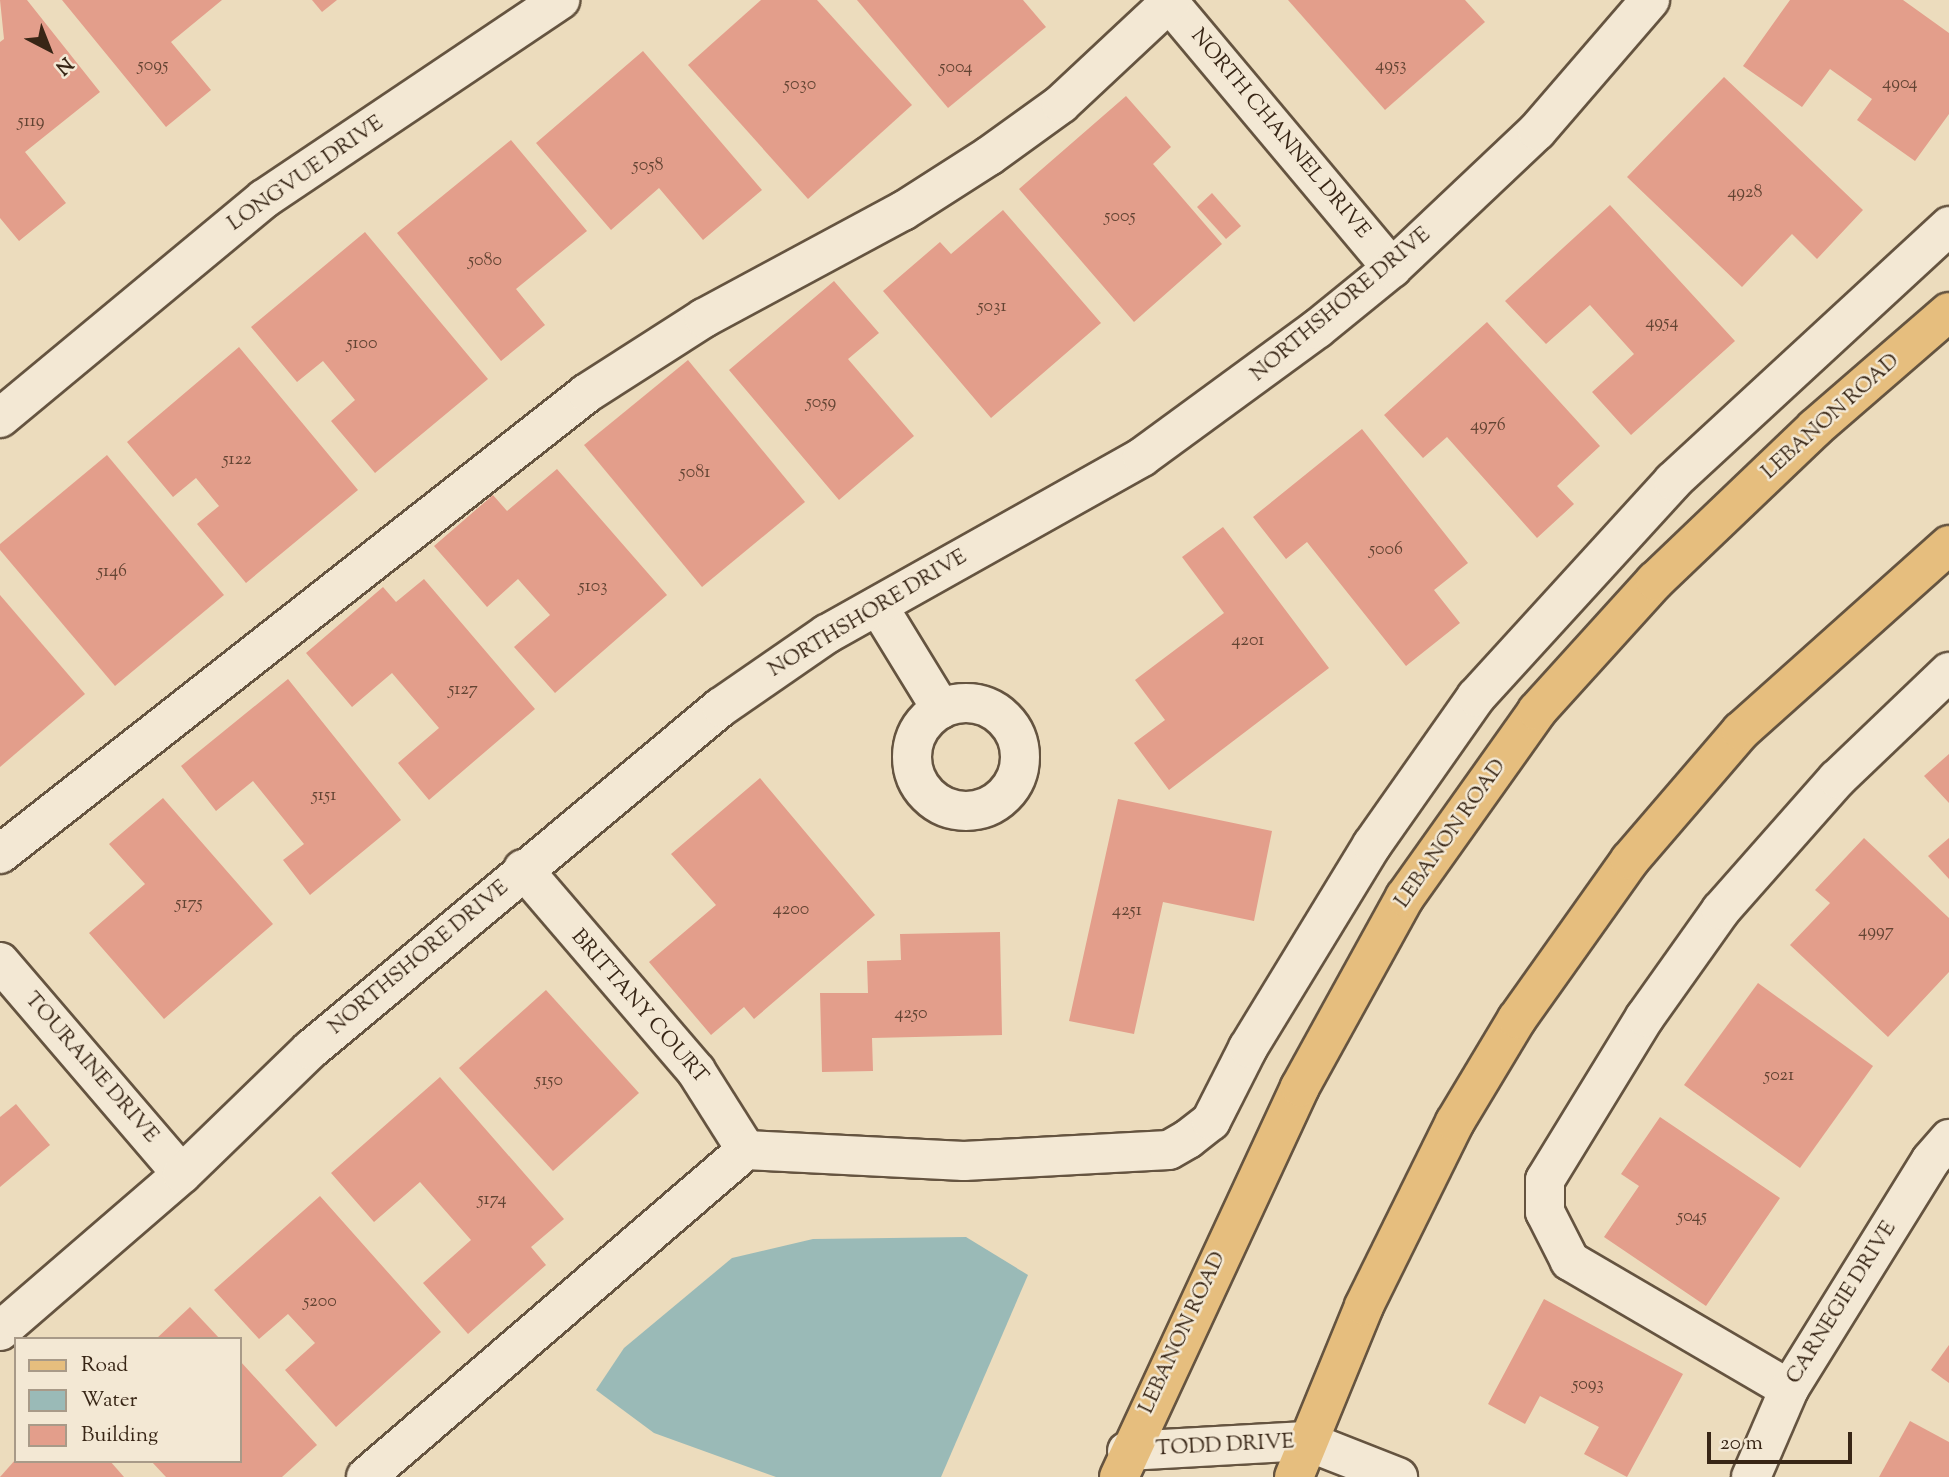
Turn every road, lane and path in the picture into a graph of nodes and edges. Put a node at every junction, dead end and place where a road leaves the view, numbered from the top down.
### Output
1 (560, 0) edge
2 (1650, 0) edge
3 (1169, 1) edge
4 (1949, 226) edge
5 (1392, 268) junction
6 (1949, 312) edge
7 (0, 418) edge
8 (1949, 545) edge
9 (878, 606) junction
10 (1949, 672) edge
11 (942, 709) dead end
12 (0, 854) edge
13 (523, 869) junction
14 (0, 962) edge
15 (1949, 1139) edge
16 (746, 1150) junction
17 (182, 1174) junction
18 (0, 1331) edge
19 (1789, 1389) junction
20 (1306, 1441) junction
21 (1123, 1464) edge
22 (366, 1477) edge
23 (1158, 1477) edge
24 (1294, 1477) edge
25 (1398, 1477) edge
26 (1751, 1477) edge

1 - 7 street, LONGVUE DRIVE
2 - 5 street, NORTHSHORE DRIVE
3 - 5 street, NORTH CHANNEL DRIVE
3 - 12 street
4 - 16 street
5 - 9 street, NORTHSHORE DRIVE
6 - 21 main road, LEBANON ROAD
8 - 20 main road
9 - 11 street
9 - 13 street, NORTHSHORE DRIVE
10 - 19 street
13 - 16 street, BRITTANY COURT
13 - 17 street, NORTHSHORE DRIVE
14 - 17 street, TOURAINE DRIVE
15 - 19 street, CARNEGIE DRIVE
16 - 22 street
17 - 18 street, NORTHSHORE DRIVE
19 - 26 street, CARNEGIE DRIVE
20 - 21 street, TODD DRIVE
20 - 24 main road
20 - 25 street, TODD DRIVE
21 - 23 street, TODD DRIVE

